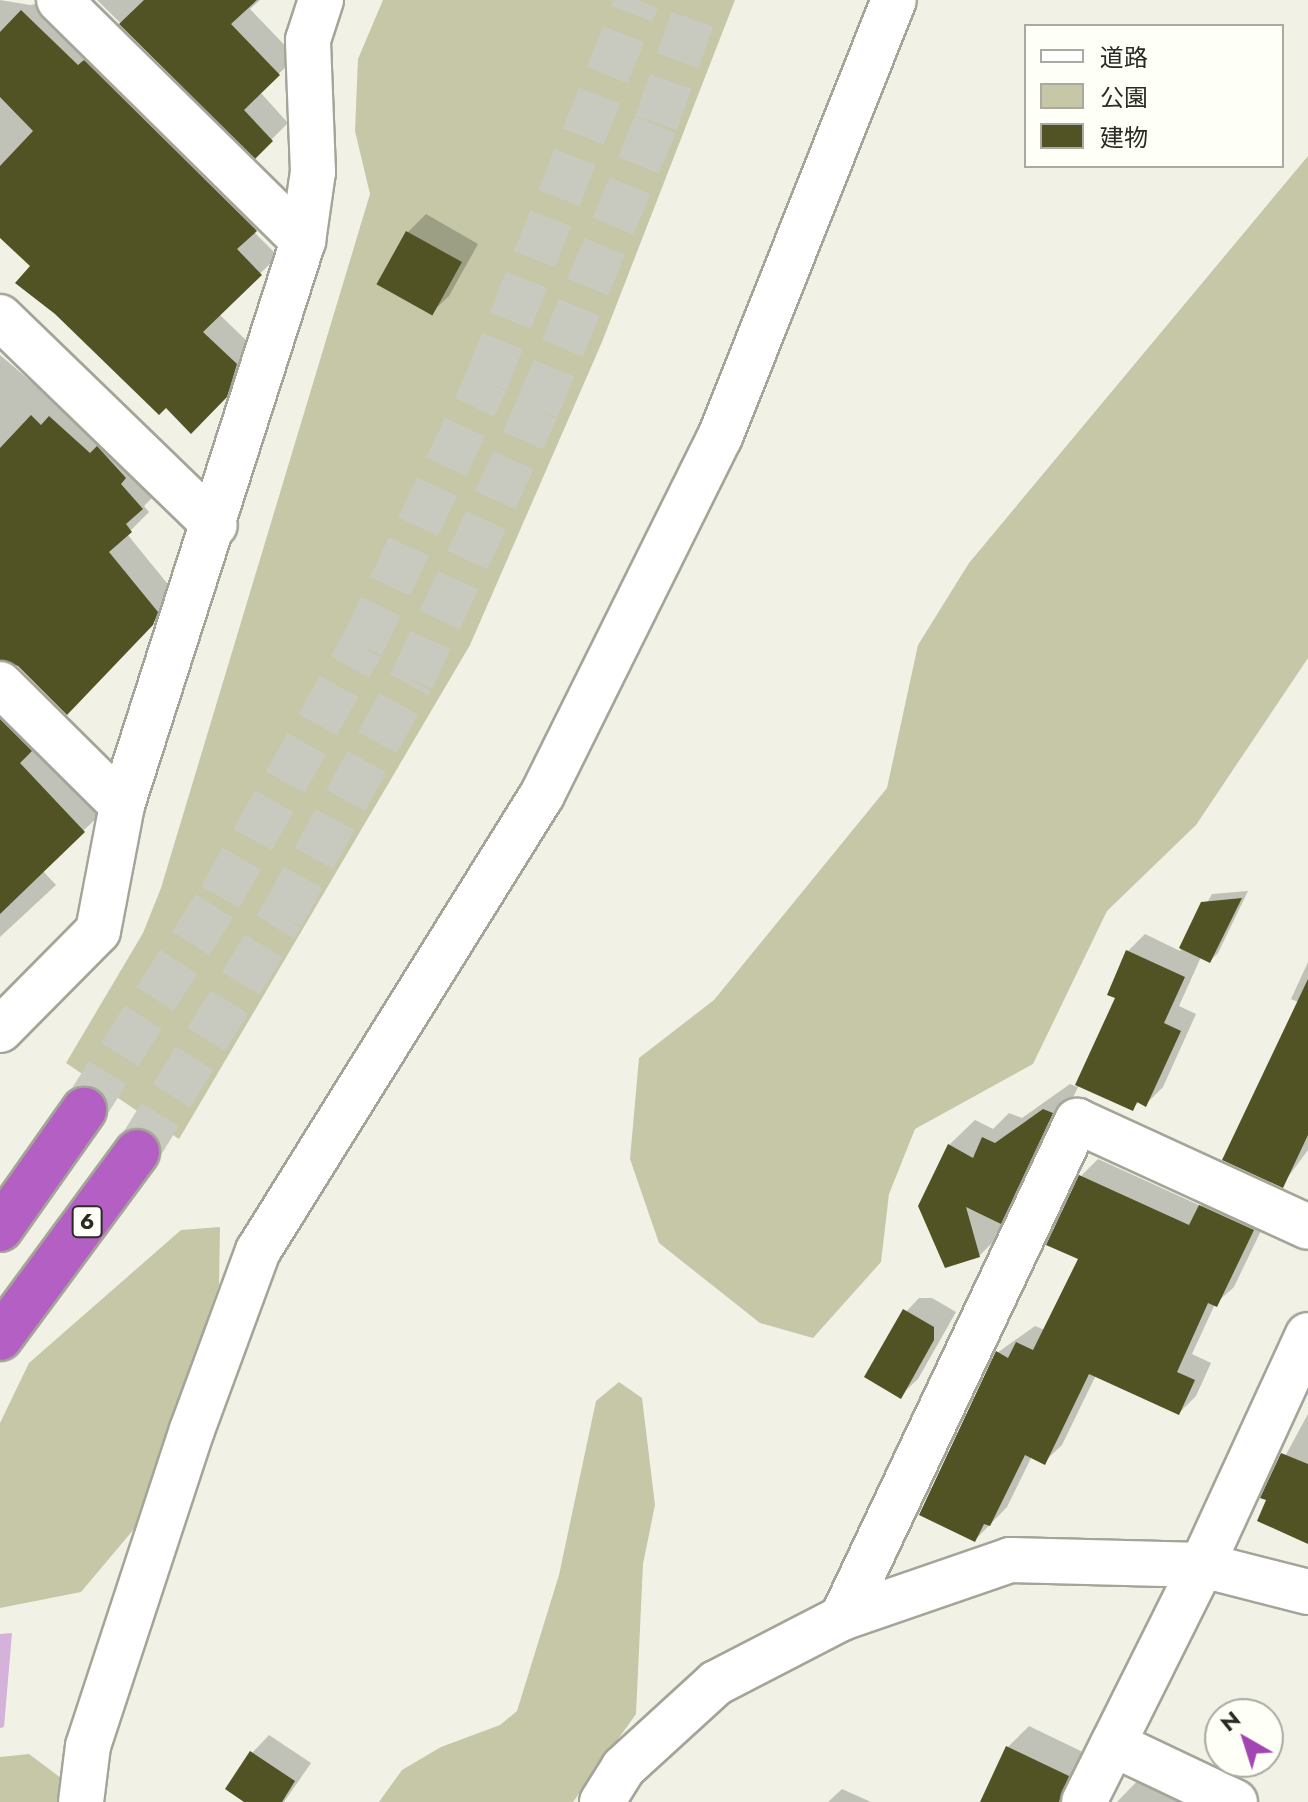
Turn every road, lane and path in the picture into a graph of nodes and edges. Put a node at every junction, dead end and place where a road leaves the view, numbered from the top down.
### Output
1 (59, 0) edge
2 (321, 0) edge
3 (894, 0) edge
4 (303, 241) junction
5 (0, 317) edge
6 (215, 525) junction
7 (0, 684) edge
8 (122, 805) junction
9 (0, 1030) edge
10 (84, 1110) tunnel mouth
11 (137, 1152) tunnel mouth
12 (1308, 1227) edge
13 (0, 1229) edge
14 (36, 1292) junction
15 (1308, 1335) edge
16 (0, 1338) edge
17 (0, 1346) edge
18 (1202, 1565) junction
19 (1308, 1592) edge
20 (842, 1618) junction
21 (1113, 1744) junction
22 (81, 1802) edge
23 (602, 1802) edge
24 (1084, 1802) edge
25 (1235, 1802) edge

1 - 4 street
2 - 4 street
3 - 22 street
4 - 6 street
5 - 6 street
6 - 8 street
7 - 8 street
8 - 9 street
10 - 13 highway
11 - 14 highway, 6
12 - 20 street
14 - 16 highway, 6
14 - 17 highway
15 - 18 street
18 - 19 street
18 - 20 street
18 - 21 street
20 - 23 street
21 - 24 street
21 - 25 street

